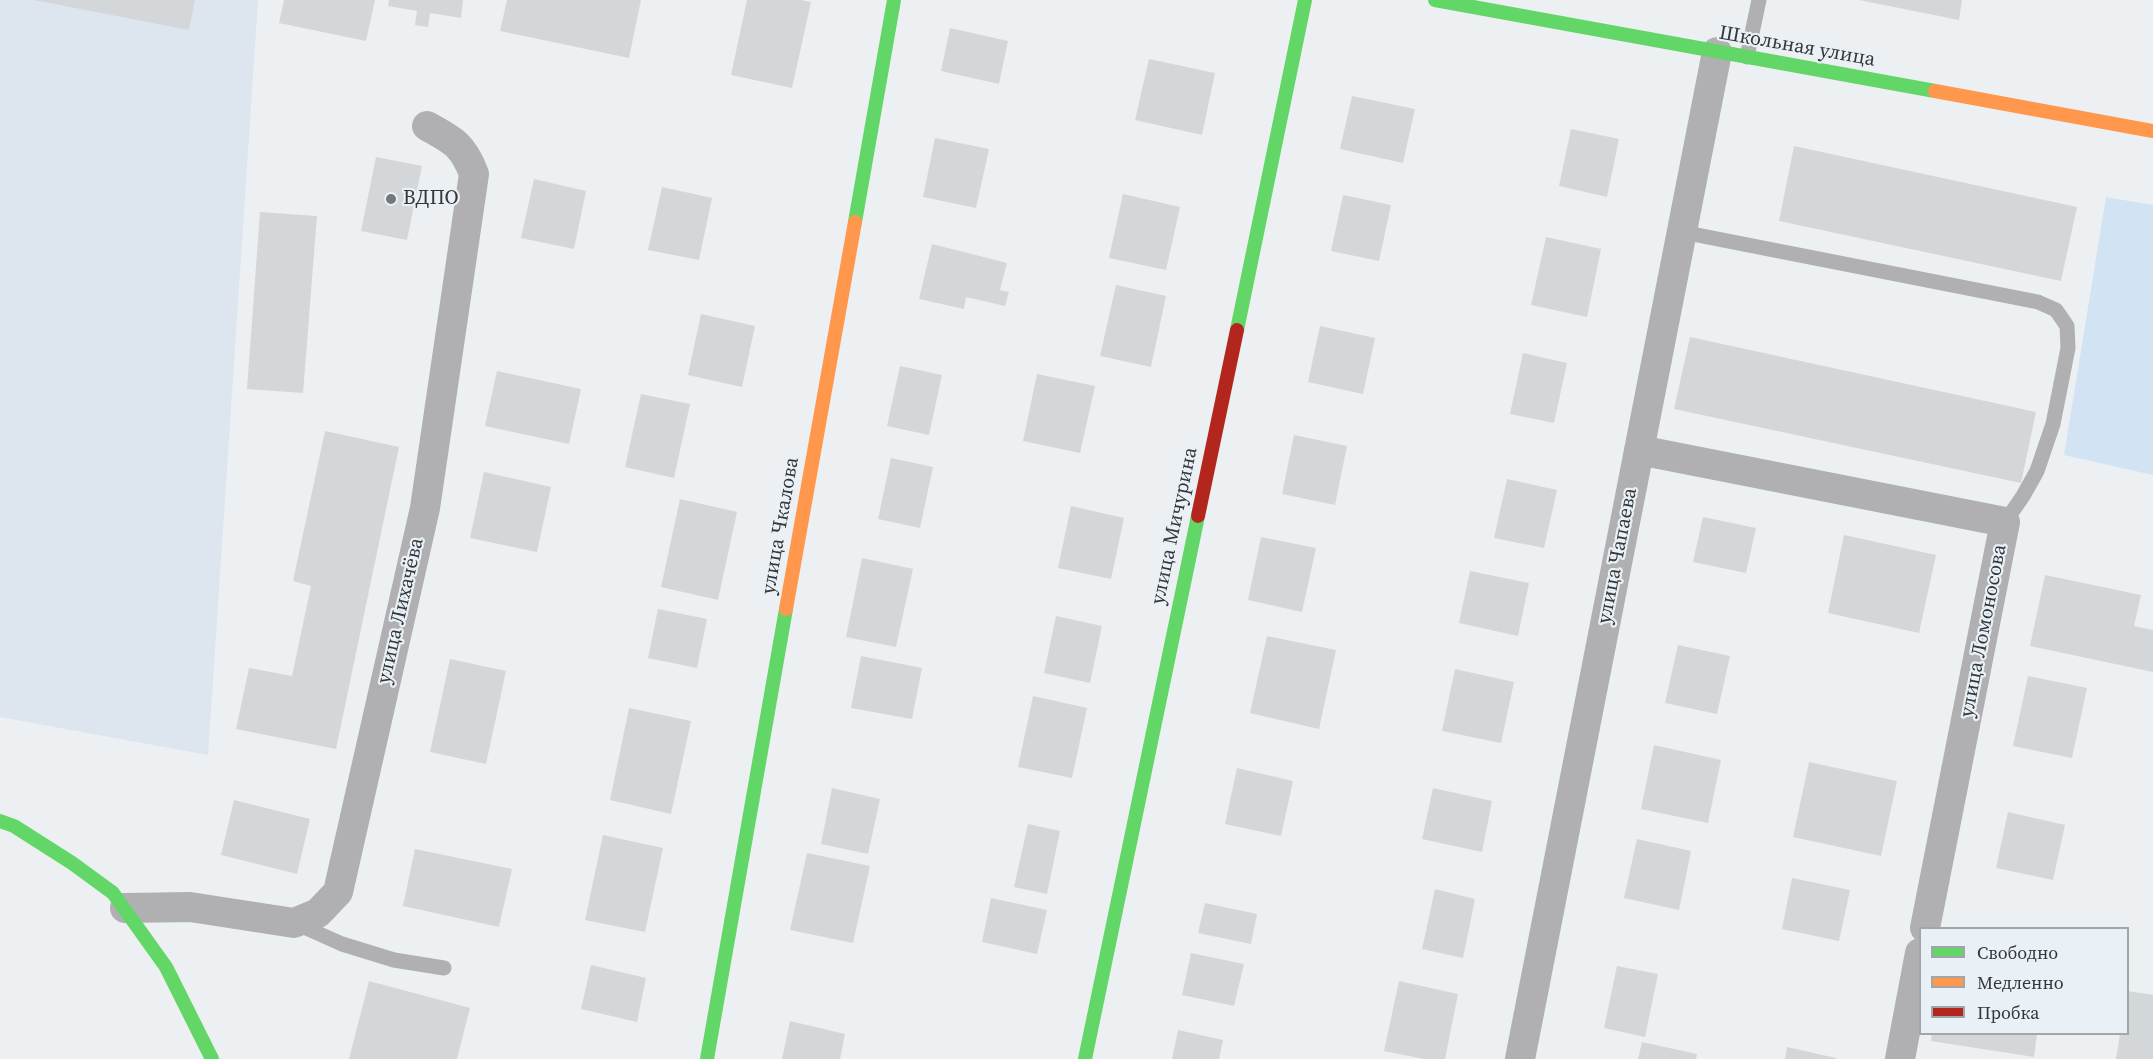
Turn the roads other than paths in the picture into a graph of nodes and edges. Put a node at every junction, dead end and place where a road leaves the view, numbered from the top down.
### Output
1 (894, 0) edge
2 (1305, 0) edge
3 (1435, 0) edge
4 (1759, 0) edge
5 (1717, 52) junction
6 (1747, 57) junction
7 (427, 126) dead end
8 (2153, 131) edge
9 (1682, 232) junction
10 (1639, 450) junction
11 (2005, 522) junction
12 (0, 821) edge
13 (125, 908) junction
14 (294, 923) junction
15 (1925, 927) edge
16 (1919, 958) edge
17 (444, 968) dead end
18 (212, 1059) edge
19 (707, 1059) edge
20 (1085, 1059) edge
21 (1520, 1059) edge
22 (1900, 1059) edge

1 - 19 street, улица Чкалова
2 - 20 street, улица Мичурина
3 - 5 street, Школьная улица
4 - 6 lane
5 - 6 street, Школьная улица
5 - 9 street, улица Чапаева
6 - 8 street, Школьная улица
7 - 14 street, улица Лихачёва
9 - 10 street, улица Чапаева
9 - 11 lane
10 - 11 street, улица Ломоносова
10 - 21 street, улица Чапаева
11 - 15 street, улица Ломоносова
12 - 13 street
13 - 14 street
13 - 18 street
14 - 17 lane
16 - 22 street

